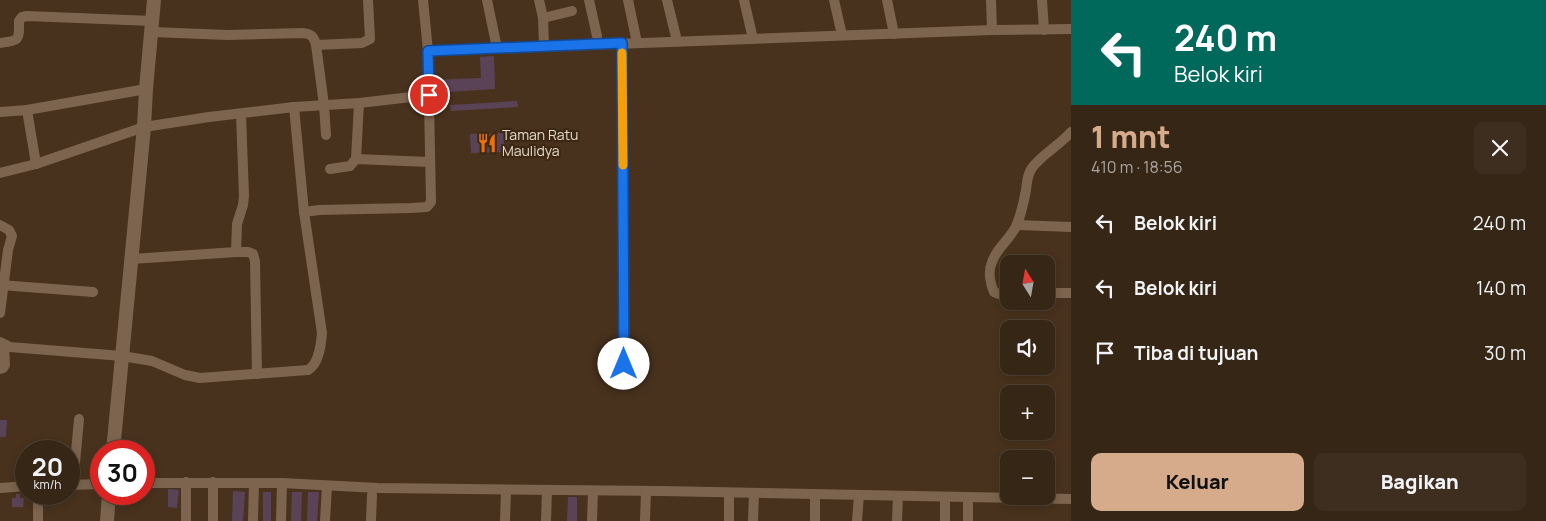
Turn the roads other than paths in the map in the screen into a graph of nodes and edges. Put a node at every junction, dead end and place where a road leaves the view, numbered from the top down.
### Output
1 (154, 0) edge
2 (368, 0) edge
3 (422, 0) edge
4 (487, 0) edge
5 (539, 0) edge
6 (588, 0) edge
7 (628, 0) edge
8 (668, 0) edge
9 (744, 0) edge
10 (834, 0) edge
11 (887, 0) edge
12 (991, 0) edge
13 (1042, 0) edge
14 (572, 11) dead end
15 (543, 18) junction
16 (152, 26) junction
17 (1071, 29) edge
18 (992, 30) junction
19 (1044, 30) junction
20 (894, 34) junction
21 (597, 36) dead end
22 (842, 36) junction
23 (753, 39) junction
24 (677, 41) junction
25 (0, 43) edge
26 (622, 43) junction
27 (637, 43) junction
28 (316, 46) junction
29 (544, 46) junction
30 (497, 48) junction
31 (428, 51) junction
32 (146, 89) junction
33 (429, 95) junction
34 (359, 102) junction
35 (324, 105) junction
36 (294, 107) junction
37 (27, 110) junction
38 (0, 112) edge
39 (241, 114) junction
40 (144, 127) junction
41 (1071, 132) edge
42 (326, 134) dead end
43 (356, 159) junction
44 (429, 162) junction
45 (36, 164) junction
46 (330, 169) dead end
47 (0, 173) edge
48 (304, 212) junction
49 (0, 225) edge
50 (1017, 225) junction
51 (1071, 227) edge
52 (236, 252) junction
53 (132, 259) junction
54 (2, 285) edge
55 (93, 292) dead end
56 (1055, 293) edge
57 (1071, 293) edge
58 (1000, 294) edge
59 (0, 313) edge
60 (2, 344) edge
61 (122, 358) junction
62 (624, 364) dead end
63 (0, 369) edge
64 (257, 374) junction
65 (79, 419) dead end
66 (76, 440) edge
67 (114, 440) edge
68 (186, 482) junction
69 (213, 482) junction
70 (155, 483) edge
71 (254, 483) junction
72 (282, 483) junction
73 (326, 486) junction
74 (15, 487) edge
75 (0, 488) edge
76 (506, 490) junction
77 (547, 490) junction
78 (593, 491) junction
79 (646, 491) junction
80 (729, 493) junction
81 (754, 493) junction
82 (815, 494) junction
83 (372, 495) dead end
84 (859, 495) junction
85 (898, 496) junction
86 (945, 497) junction
87 (968, 497) junction
88 (1071, 499) edge
89 (38, 505) edge
90 (108, 505) edge
91 (38, 521) edge
92 (107, 521) edge
93 (186, 521) edge
94 (212, 521) edge
95 (253, 521) edge
96 (281, 521) edge
97 (325, 521) edge
98 (371, 521) edge
99 (505, 521) edge
100 (546, 521) edge
101 (592, 521) edge
102 (645, 521) edge
103 (729, 521) edge
104 (753, 521) edge
105 (815, 521) edge
106 (857, 521) edge
107 (897, 521) edge
108 (945, 521) edge
109 (968, 521) edge

1 - 16 street
2 - 28 street
3 - 31 street
4 - 30 street
5 - 15 street
6 - 21 street
7 - 27 street
8 - 24 street
9 - 23 street
10 - 22 street
11 - 20 street
12 - 18 street
13 - 19 street
14 - 15 street
15 - 29 street
16 - 25 street
16 - 28 street
16 - 32 street
17 - 19 street
18 - 19 street
18 - 20 street
20 - 22 street
22 - 23 street
23 - 24 street
24 - 27 street
26 - 27 street
26 - 29 street
26 - 62 street
28 - 35 street
29 - 30 street
30 - 31 street
31 - 33 street
32 - 37 street
32 - 40 street
33 - 34 street
33 - 44 street
34 - 35 street
34 - 43 street
35 - 36 street
35 - 42 street
36 - 39 street
36 - 48 street
37 - 38 street
37 - 45 street
39 - 40 street
39 - 52 street
40 - 45 street
40 - 53 street
41 - 50 street
43 - 44 street
43 - 46 street
44 - 48 street
45 - 47 street
48 - 64 street
49 - 54 street
50 - 51 street
50 - 58 street
52 - 53 street
52 - 64 street
53 - 61 street
54 - 55 street
54 - 59 street
56 - 57 street
60 - 61 street
60 - 63 street
61 - 64 street
61 - 67 street
65 - 66 street
68 - 69 street
68 - 70 street
68 - 93 street
69 - 71 street
69 - 94 street
71 - 72 street
71 - 95 street
72 - 73 street
72 - 96 street
73 - 76 street
73 - 97 street
74 - 75 street
76 - 77 street
76 - 99 street
77 - 78 street
77 - 100 street
78 - 79 street
78 - 101 street
79 - 80 street
79 - 102 street
80 - 81 street
80 - 103 street
81 - 82 street
81 - 104 street
82 - 84 street
82 - 105 street
83 - 98 street
84 - 85 street
84 - 106 street
85 - 86 street
85 - 107 street
86 - 87 street
86 - 108 street
87 - 88 street
87 - 109 street
89 - 91 street
90 - 92 street

